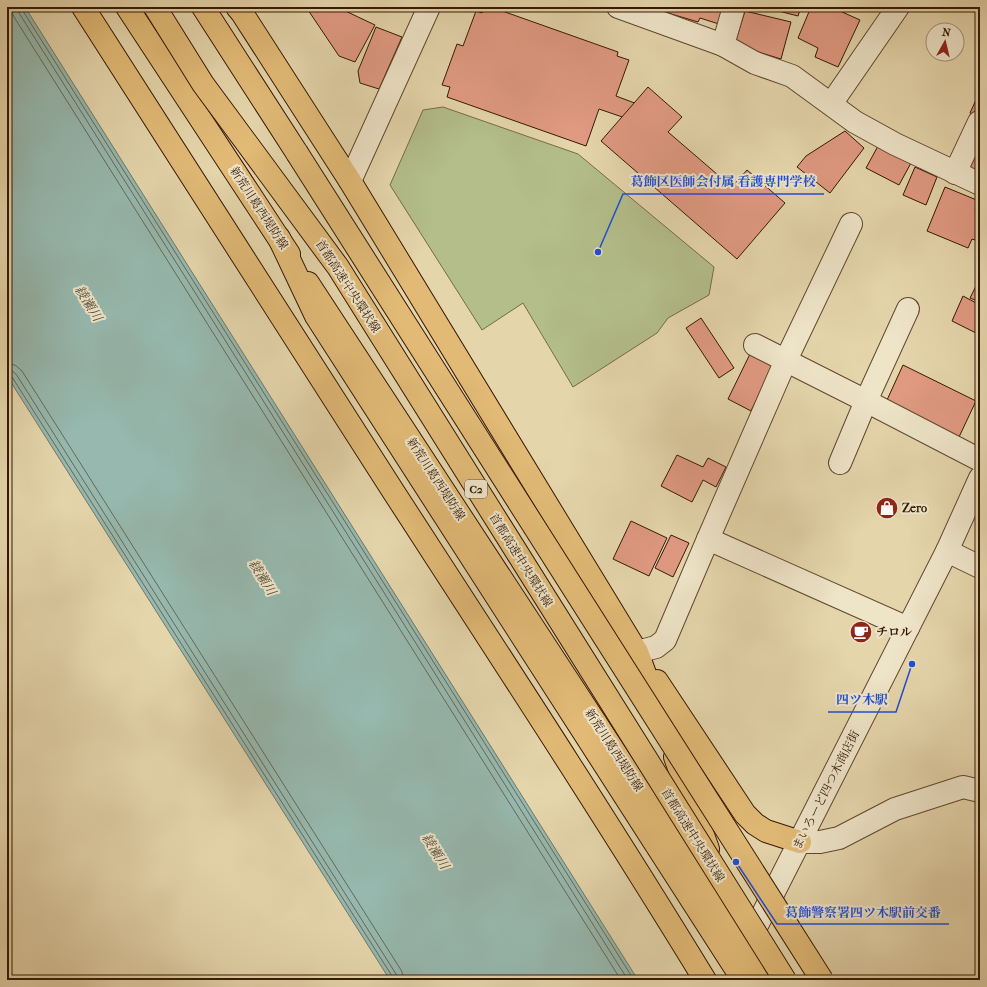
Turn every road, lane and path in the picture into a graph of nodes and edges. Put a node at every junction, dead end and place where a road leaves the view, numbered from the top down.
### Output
1 (83, 7) edge
2 (128, 7) edge
3 (155, 7) edge
4 (203, 7) edge
5 (237, 7) edge
6 (429, 7) edge
7 (618, 7) edge
8 (734, 7) edge
9 (898, 7) edge
10 (723, 45) junction
11 (831, 104) junction
12 (979, 122) dead end
13 (955, 173) junction
14 (350, 181) junction
15 (980, 184) edge
16 (851, 224) dead end
17 (279, 238) junction
18 (908, 309) dead end
19 (755, 345) dead end
20 (786, 360) junction
21 (866, 400) junction
22 (980, 460) edge
23 (840, 463) dead end
24 (980, 478) edge
25 (708, 539) junction
26 (947, 552) junction
27 (980, 566) edge
28 (908, 628) junction
29 (637, 652) junction
30 (980, 791) edge
31 (800, 842) junction
32 (745, 950) junction
33 (705, 980) edge
34 (743, 980) edge
35 (764, 980) edge
36 (785, 980) edge
37 (822, 980) edge

1 - 33 main road
2 - 17 main road, 新荒川葛西堤防線
3 - 36 main road, 首都高速中央環状線 / C2, bridge
4 - 37 main road, bridge
5 - 14 main road, 新荒川葛西堤防線
6 - 14 street
7 - 10 street
8 - 10 street
9 - 11 street
10 - 11 street
11 - 13 street
12 - 13 street
13 - 15 street
14 - 29 main road, 新荒川葛西堤防線
16 - 20 street
17 - 32 main road, 新荒川葛西堤防線
17 - 34 main road
18 - 21 street
19 - 20 street
20 - 21 street
20 - 25 street
21 - 22 street
21 - 23 street
24 - 26 street, まいろーど四つ木商店街
25 - 28 street
25 - 29 street
26 - 27 street
26 - 28 street, まいろーど四つ木商店街
28 - 31 street, まいろーど四つ木商店街
29 - 31 main road, 新荒川葛西堤防線
29 - 32 main road, 新荒川葛西堤防線
30 - 31 street
31 - 32 street, まいろーど四つ木商店街
32 - 35 main road, 新荒川葛西堤防線

